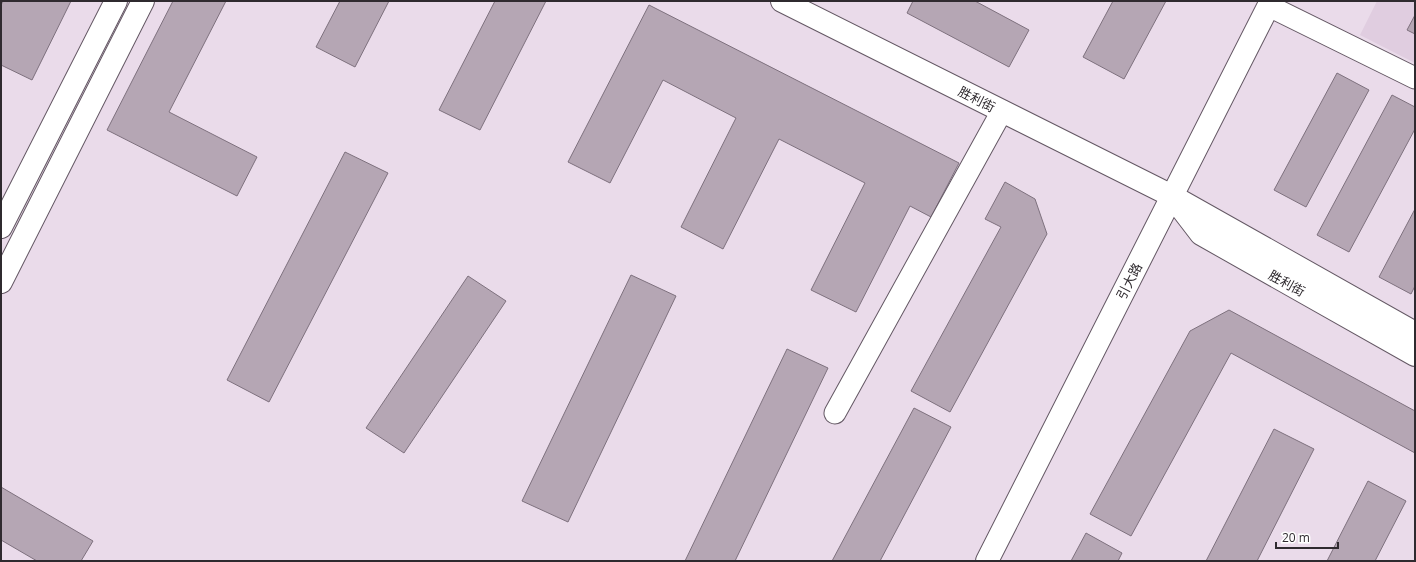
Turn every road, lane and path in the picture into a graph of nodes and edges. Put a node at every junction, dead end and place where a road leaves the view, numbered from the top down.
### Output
1 (116, 1) edge
2 (143, 1) edge
3 (782, 1) edge
4 (1270, 4) edge
5 (1415, 78) edge
6 (1002, 111) junction
7 (1172, 196) junction
8 (1, 227) edge
9 (1, 282) edge
10 (1415, 333) edge
11 (1415, 355) edge
12 (835, 413) dead end
13 (987, 561) edge

1 - 8 street
2 - 9 street
3 - 6 street, 胜利街
4 - 5 street
4 - 7 street, 引大路
6 - 7 street, 胜利街
6 - 12 street
7 - 10 street, 胜利街
7 - 11 street, 胜利街
7 - 13 street, 引大路

